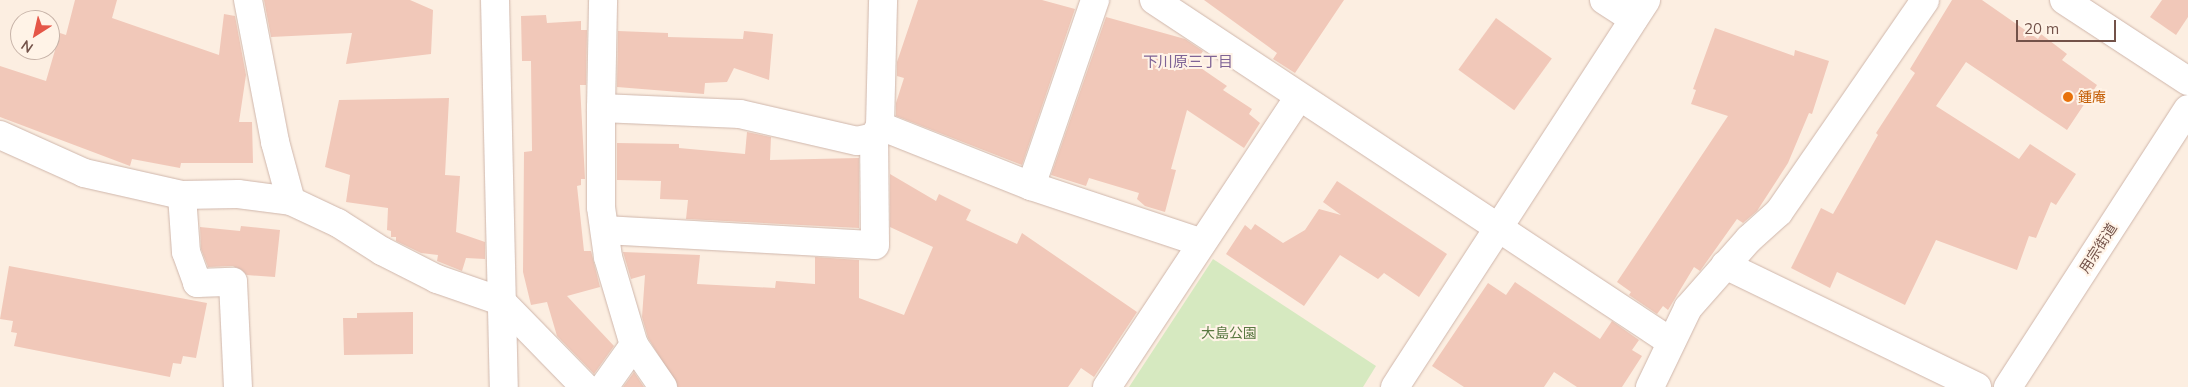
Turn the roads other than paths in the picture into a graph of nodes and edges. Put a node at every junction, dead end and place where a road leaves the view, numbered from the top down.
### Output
1 (248, 0) edge
2 (495, 0) edge
3 (603, 0) edge
4 (883, 0) edge
5 (1095, 0) edge
6 (1154, 0) edge
7 (1604, 0) edge
8 (1926, 0) edge
9 (2064, 0) edge
10 (1640, 9) edge
11 (2188, 81) edge
12 (1299, 97) junction
13 (601, 108) junction
14 (2188, 109) edge
15 (877, 131) junction
16 (0, 135) edge
17 (1032, 186) junction
18 (182, 195) junction
19 (290, 201) junction
20 (1498, 228) junction
21 (605, 230) junction
22 (1202, 243) junction
23 (1725, 265) junction
24 (501, 301) junction
25 (1671, 342) junction
26 (634, 345) junction
27 (238, 387) edge
28 (504, 387) edge
29 (585, 387) edge
30 (604, 387) edge
31 (662, 387) edge
32 (1107, 387) edge
33 (1395, 387) edge
34 (1650, 387) edge
35 (1977, 387) edge
36 (2008, 387) edge

1 - 19 street
2 - 24 street
3 - 13 street
4 - 15 street
5 - 17 street
6 - 12 street
7 - 10 street
8 - 23 street
9 - 11 street
10 - 20 street
12 - 20 street
12 - 22 street
13 - 15 street
13 - 21 street
14 - 36 street, 用宗街道
15 - 17 street
15 - 21 street
16 - 18 street
17 - 22 street
18 - 19 street
18 - 27 street
19 - 24 street
20 - 25 street
20 - 33 street
21 - 26 street
22 - 32 street
23 - 25 street
23 - 35 street
24 - 28 street
24 - 29 street
25 - 34 street
26 - 30 street
26 - 31 street

